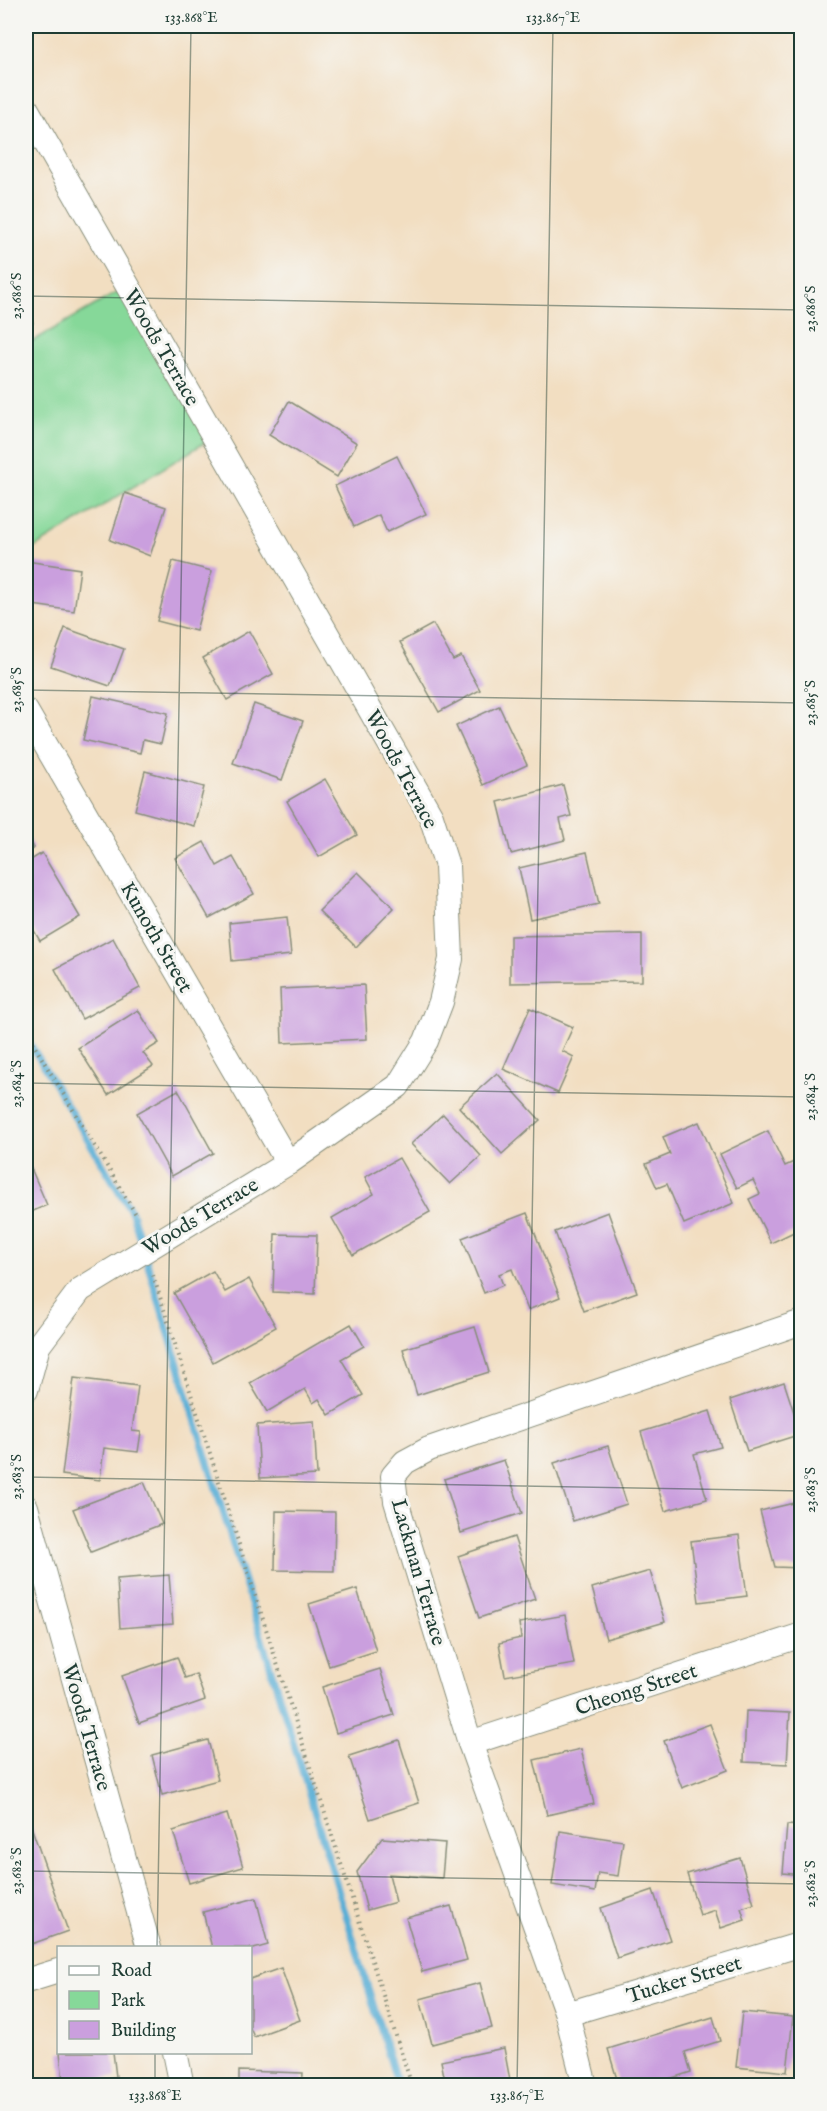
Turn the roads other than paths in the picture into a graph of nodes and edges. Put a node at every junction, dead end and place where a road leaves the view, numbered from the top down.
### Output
1 (26, 108) edge
2 (26, 711) edge
3 (288, 1163) junction
4 (801, 1322) edge
5 (26, 1390) edge
6 (26, 1507) edge
7 (801, 1635) edge
8 (470, 1743) junction
9 (801, 1944) edge
10 (146, 1946) edge
11 (57, 1971) edge
12 (26, 1981) edge
13 (567, 2014) junction
14 (175, 2054) edge
15 (182, 2085) edge
16 (585, 2085) edge

1 - 3 street, Woods Terrace
2 - 3 street, Kunoth Street
3 - 5 street, Woods Terrace
4 - 8 street, Lackman Terrace
6 - 10 street, Woods Terrace
7 - 8 street, Cheong Street
8 - 13 street, Lackman Terrace
9 - 13 street, Tucker Street
11 - 12 street
13 - 16 street, Lackman Terrace
14 - 15 street

